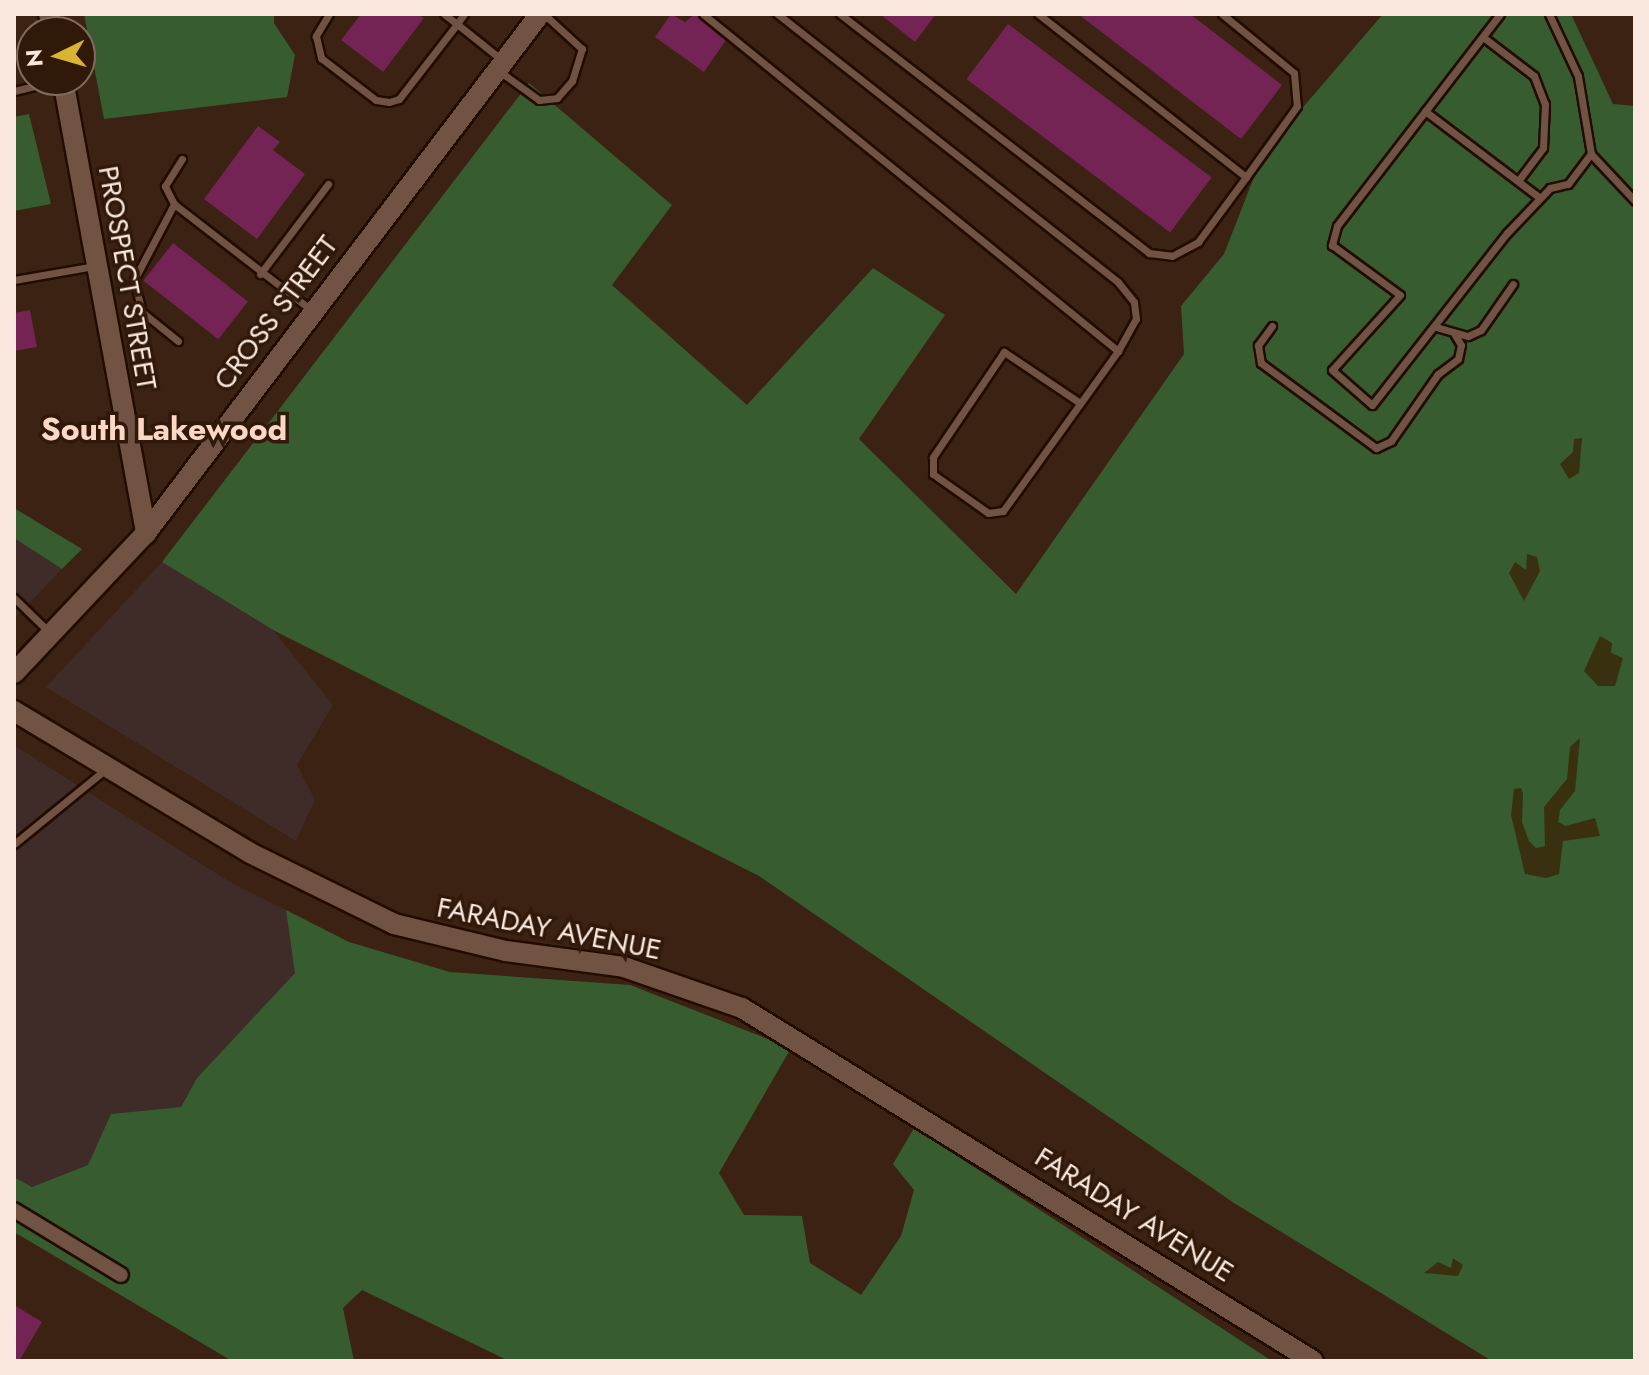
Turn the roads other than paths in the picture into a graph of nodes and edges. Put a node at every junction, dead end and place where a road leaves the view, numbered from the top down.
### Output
1 (329, 14) edge
2 (444, 14) edge
3 (464, 14) edge
4 (542, 14) edge
5 (703, 14) edge
6 (777, 14) edge
7 (840, 14) edge
8 (1038, 14) edge
9 (1222, 14) edge
10 (1500, 14) edge
11 (1549, 14) edge
12 (457, 24) junction
13 (1483, 37) junction
14 (500, 66) junction
15 (64, 96) edge
16 (1425, 111) junction
17 (1591, 154) junction
18 (182, 159) dead end
19 (1246, 177) junction
20 (1518, 181) junction
21 (328, 184) dead end
22 (1540, 198) junction
23 (1635, 201) edge
24 (174, 204) junction
25 (96, 266) junction
26 (260, 274) junction
27 (14, 280) edge
28 (1513, 284) dead end
29 (313, 311) junction
30 (1272, 326) dead end
31 (1436, 327) junction
32 (1455, 335) junction
33 (178, 341) dead end
34 (1118, 351) junction
35 (1080, 403) junction
36 (146, 533) junction
37 (14, 598) edge
38 (53, 635) junction
39 (14, 673) edge
40 (14, 711) edge
41 (106, 769) junction
42 (14, 844) edge
43 (14, 1210) edge
44 (121, 1275) dead end
45 (1313, 1361) edge

1 - 12 lane
2 - 12 lane
3 - 12 lane
4 - 14 street, CROSS STREET
4 - 14 lane
5 - 34 lane
6 - 34 lane
7 - 19 lane
8 - 19 lane
9 - 19 lane
10 - 13 lane
11 - 17 lane
12 - 14 lane
13 - 16 lane
13 - 20 lane
14 - 29 street, CROSS STREET
15 - 25 street, PROSPECT STREET
16 - 20 lane
16 - 31 lane
17 - 22 lane
17 - 23 lane
18 - 24 lane
20 - 22 lane
21 - 26 lane
22 - 31 lane
24 - 26 lane
24 - 33 lane
25 - 27 lane
25 - 36 street, PROSPECT STREET
26 - 29 lane
28 - 32 lane
29 - 36 street, CROSS STREET
30 - 32 lane
31 - 32 lane
34 - 35 lane
35 - 35 lane
36 - 38 street, CROSS STREET
37 - 38 lane
38 - 39 street, CROSS STREET
40 - 41 street, FARADAY AVENUE
41 - 42 lane
41 - 45 street, FARADAY AVENUE
43 - 44 street

